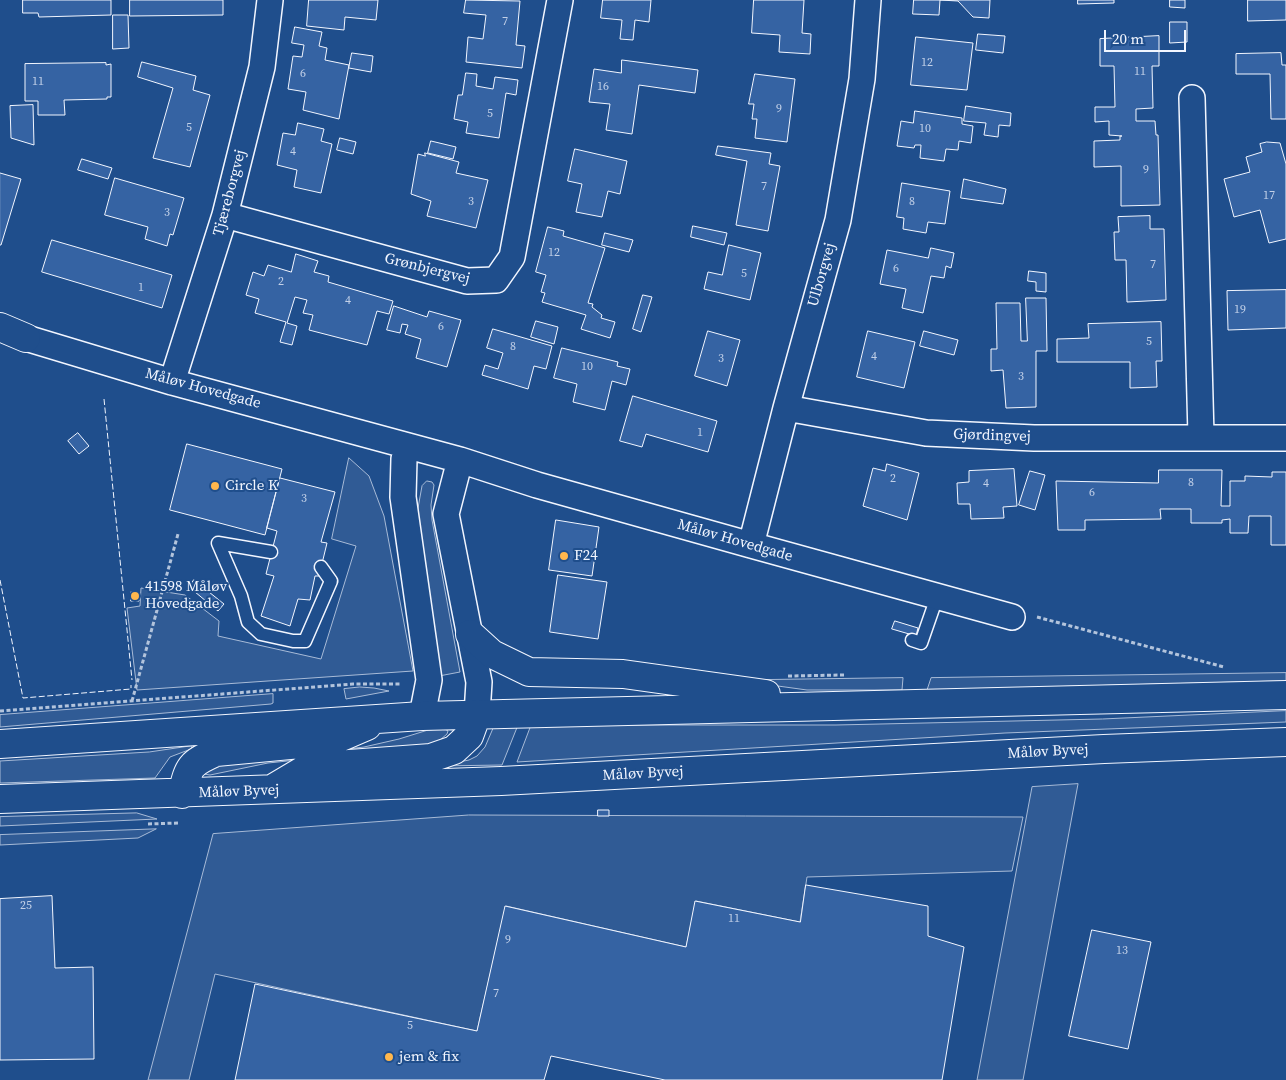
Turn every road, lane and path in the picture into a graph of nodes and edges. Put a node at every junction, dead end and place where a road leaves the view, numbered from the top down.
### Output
1 (270, 0) edge
2 (560, 0) edge
3 (868, 0) edge
4 (1192, 98) dead end
5 (225, 215) junction
6 (0, 327) edge
7 (26, 338) joint
8 (172, 382) junction
9 (786, 408) junction
10 (1201, 436) junction
11 (1286, 438) edge
12 (408, 446) junction
13 (460, 460) junction
14 (178, 534) dead end
15 (751, 545) junction
16 (271, 552) dead end
17 (321, 567) dead end
18 (937, 596) junction
19 (1012, 617) joint
20 (470, 634) junction
21 (912, 640) dead end
22 (1224, 667) dead end
23 (1286, 695) edge
24 (132, 701) dead end
25 (842, 705) junction
26 (477, 714) junction
27 (422, 716) junction
28 (385, 718) junction
29 (1286, 742) edge
30 (0, 744) edge
31 (269, 791) junction
32 (182, 794) junction
33 (0, 799) edge

1 - 5 street, Tjæreborgvej
2 - 5 street, Grønbjergvej
3 - 9 street, Ulborgvej
4 - 10 street
5 - 8 street, Tjæreborgvej
6 - 7 main road, Måløv Hovedgade
7 - 8 street, Måløv Hovedgade
8 - 12 street, Måløv Hovedgade
9 - 10 street, Gjørdingvej
9 - 15 street, Ulborgvej
10 - 11 street, Gjørdingvej
12 - 13 street, Måløv Hovedgade
12 - 27 street
13 - 15 street, Måløv Hovedgade
13 - 20 street
14 - 24 path
15 - 18 street, Måløv Hovedgade
16 - 17 lane
18 - 19 street, Måløv Hovedgade
18 - 21 lane
19 - 22 path
20 - 25 main road
20 - 26 street
23 - 25 main road
25 - 26 main road
26 - 27 main road
26 - 31 main road
27 - 28 main road
28 - 30 main road
28 - 32 main road
29 - 31 main road, Måløv Byvej
31 - 32 main road, Måløv Byvej
32 - 33 main road, Måløv Byvej

